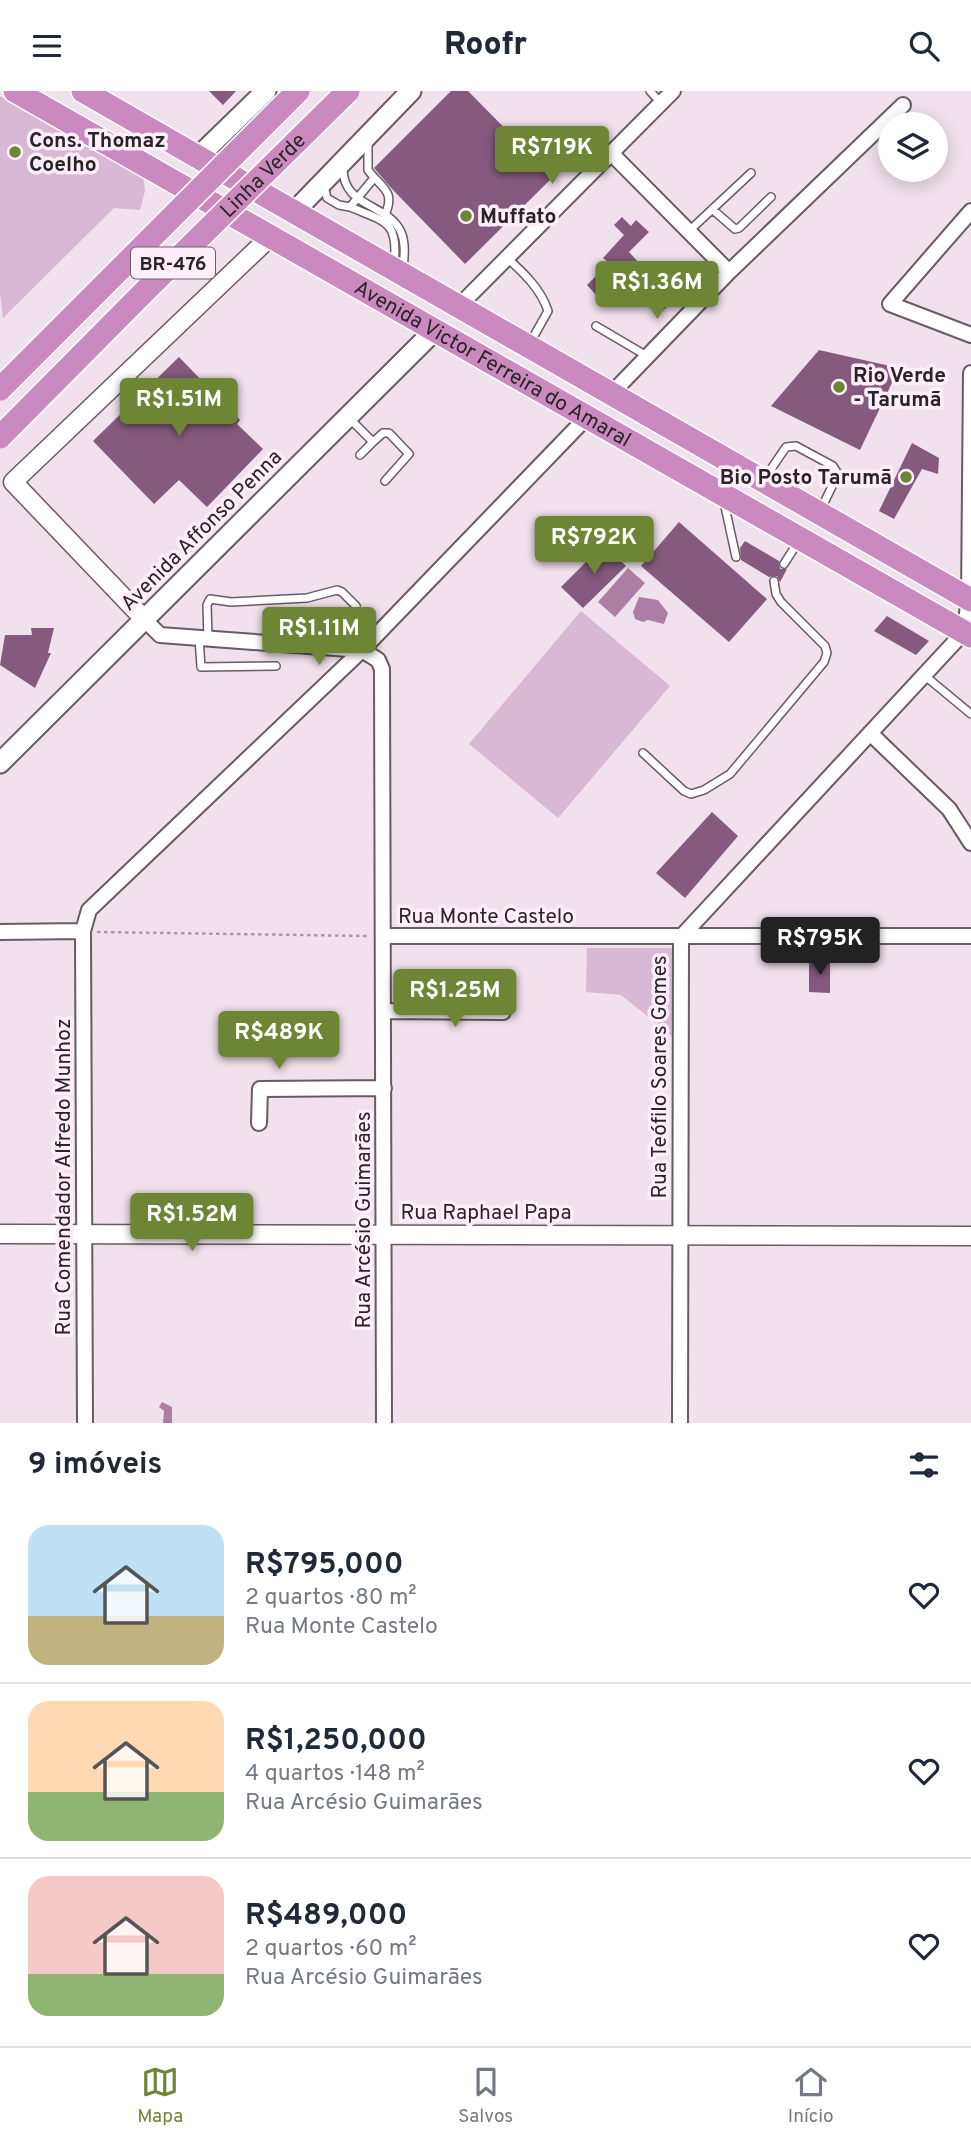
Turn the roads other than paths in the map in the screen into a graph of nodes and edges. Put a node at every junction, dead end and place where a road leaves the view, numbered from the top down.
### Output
1 (15, 91) edge
2 (83, 91) edge
3 (265, 91) edge
4 (298, 91) edge
5 (348, 91) edge
6 (411, 91) edge
7 (650, 91) edge
8 (673, 91) edge
9 (661, 103) junction
10 (902, 105) dead end
11 (367, 137) junction
12 (611, 153) junction
13 (198, 157) junction
14 (343, 162) junction
15 (751, 173) dead end
16 (374, 178) junction
17 (326, 180) junction
18 (358, 197) junction
19 (771, 197) dead end
20 (350, 207) junction
21 (712, 209) junction
22 (971, 211) edge
23 (294, 212) junction
24 (385, 215) junction
25 (689, 232) junction
26 (270, 237) junction
27 (506, 257) junction
28 (398, 272) junction
29 (729, 272) junction
30 (458, 307) junction
31 (596, 326) dead end
32 (435, 330) junction
33 (971, 335) edge
34 (528, 347) junction
35 (648, 356) junction
36 (971, 373) edge
37 (0, 389) edge
38 (611, 394) junction
39 (348, 417) junction
40 (587, 417) junction
41 (0, 437) edge
42 (373, 442) junction
43 (360, 455) dead end
44 (385, 481) dead end
45 (763, 481) junction
46 (723, 495) junction
47 (819, 513) junction
48 (800, 538) junction
49 (736, 557) dead end
50 (784, 564) dead end
51 (774, 581) dead end
52 (970, 600) edge
53 (356, 606) dead end
54 (144, 619) junction
55 (968, 634) edge
56 (204, 639) junction
57 (362, 650) junction
58 (276, 666) dead end
59 (924, 675) junction
60 (971, 714) edge
61 (870, 733) junction
62 (643, 753) dead end
63 (0, 763) edge
64 (971, 843) edge
65 (83, 931) junction
66 (0, 932) edge
67 (384, 936) junction
68 (971, 936) edge
69 (681, 937) junction
70 (383, 1011) junction
71 (503, 1011) dead end
72 (384, 1088) junction
73 (259, 1123) dead end
74 (0, 1234) edge
75 (84, 1234) junction
76 (384, 1234) junction
77 (680, 1235) junction
78 (971, 1236) edge
79 (85, 1423) edge
80 (384, 1423) edge
81 (680, 1423) edge

1 - 26 highway, Avenida Victor Ferreira do Amaral
2 - 13 highway, Avenida Victor Ferreira do Amaral
3 - 13 main road
4 - 37 highway, Linha Verde, bridge
5 - 41 highway, Linha Verde / BR-476, bridge
6 - 11 main road
7 - 9 lane
8 - 9 street
9 - 12 street
10 - 29 street
11 - 14 main road
11 - 16 lane
12 - 25 street
12 - 27 street
13 - 23 highway, Avenida Victor Ferreira do Amaral
14 - 17 main road
14 - 18 lane
15 - 21 lane
16 - 18 lane
16 - 24 lane
17 - 20 lane
17 - 23 main road
18 - 20 lane
18 - 24 lane
19 - 21 lane
20 - 28 lane
21 - 25 lane
22 - 33 street
23 - 28 highway, Avenida Victor Ferreira do Amaral
24 - 28 lane
25 - 29 street
26 - 32 highway, Avenida Victor Ferreira do Amaral
26 - 54 street
27 - 30 street
27 - 34 lane
28 - 30 highway, Avenida Victor Ferreira do Amaral
29 - 35 street
30 - 34 highway, Avenida Victor Ferreira do Amaral
31 - 35 lane
32 - 39 main road, Avenida Affonso Penna
32 - 40 highway, Avenida Victor Ferreira do Amaral
34 - 38 highway, Avenida Victor Ferreira do Amaral
35 - 38 street
36 - 52 street
38 - 45 highway, Avenida Victor Ferreira do Amaral
39 - 42 lane
39 - 54 main road, Avenida Affonso Penna
40 - 46 highway, Avenida Victor Ferreira do Amaral
40 - 57 street
42 - 43 lane
42 - 44 lane
45 - 47 highway, Avenida Victor Ferreira do Amaral
45 - 47 lane
46 - 48 highway, Avenida Victor Ferreira do Amaral
46 - 49 lane
47 - 52 highway, Avenida Victor Ferreira do Amaral
48 - 50 lane
48 - 55 highway, Avenida Victor Ferreira do Amaral
51 - 62 lane
52 - 55 street
53 - 56 lane
54 - 56 street
54 - 63 main road, Avenida Affonso Penna
55 - 59 street, Rua Teófilo Soares Gomes
56 - 57 street
56 - 58 lane
57 - 65 street
57 - 67 street, Rua Arcésio Guimarães
59 - 60 lane
59 - 61 street, Rua Teófilo Soares Gomes
61 - 64 street
61 - 69 street, Rua Teófilo Soares Gomes
65 - 66 street
65 - 75 street, Rua Comendador Alfredo Munhoz
67 - 69 street, Rua Monte Castelo
67 - 70 street, Rua Arcésio Guimarães
68 - 69 street, Rua Monte Castelo
69 - 77 street, Rua Teófilo Soares Gomes
70 - 71 street
70 - 72 street, Rua Arcésio Guimarães
72 - 73 street
72 - 76 street, Rua Arcésio Guimarães
74 - 75 street, Rua Raphael Papa
75 - 76 street, Rua Raphael Papa
75 - 79 street, Rua Comendador Alfredo Munhoz
76 - 77 street, Rua Raphael Papa
76 - 80 street, Rua Arcésio Guimarães
77 - 78 street, Rua Raphael Papa
77 - 81 street, Rua Teófilo Soares Gomes

